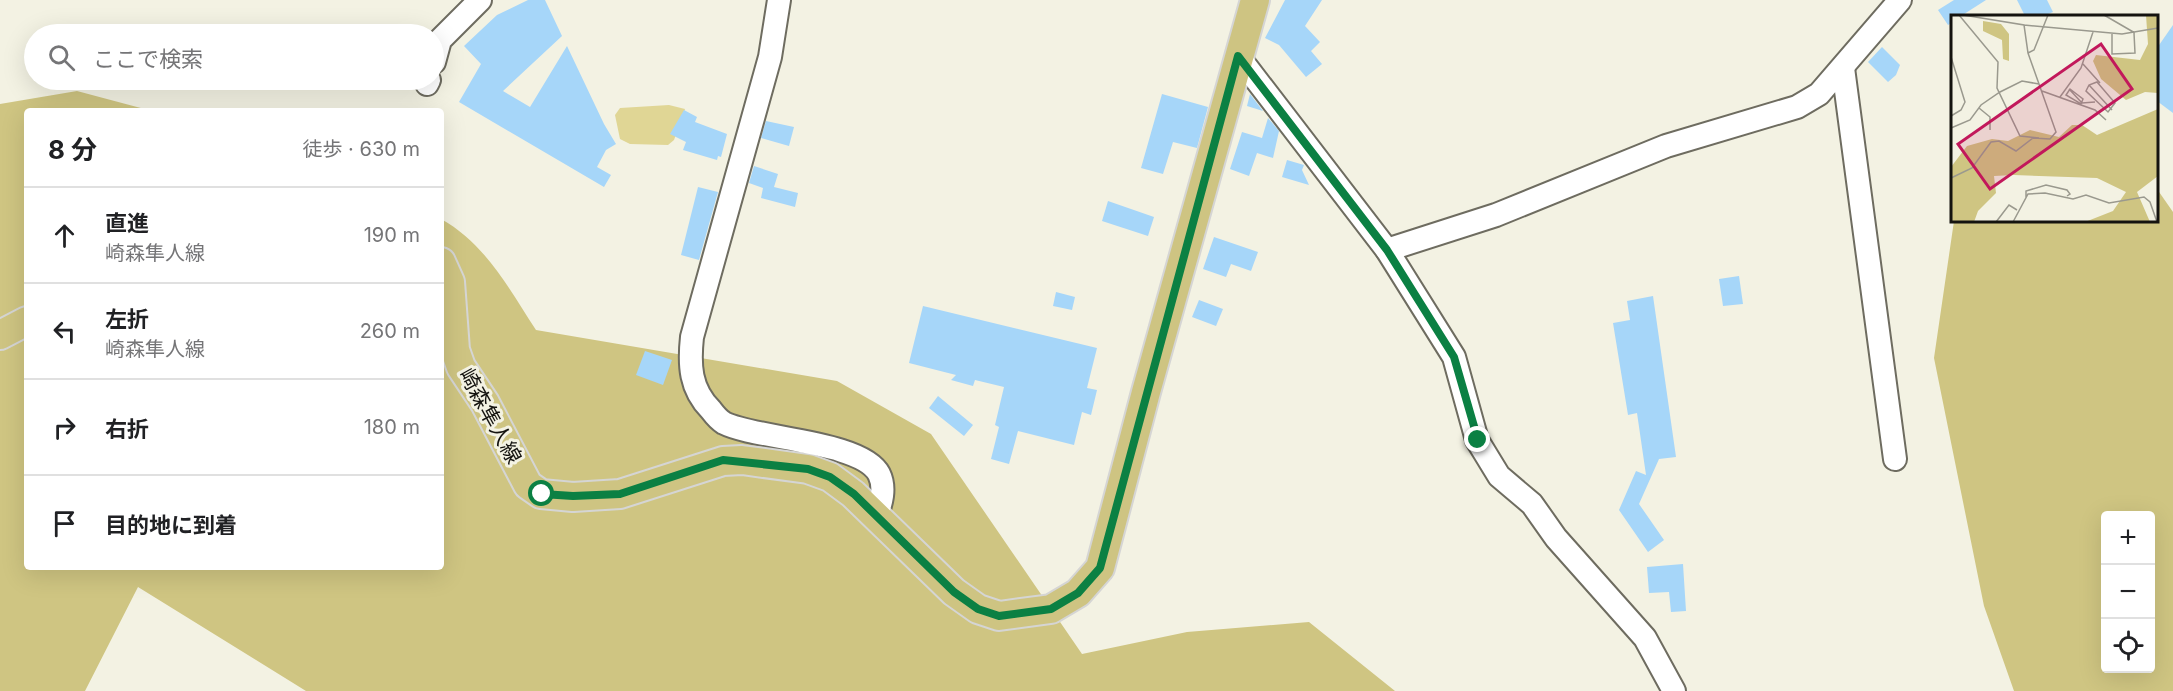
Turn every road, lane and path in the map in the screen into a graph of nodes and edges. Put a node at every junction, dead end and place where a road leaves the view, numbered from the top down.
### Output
1 (480, 0) edge
2 (779, 0) edge
3 (1255, 0) edge
4 (1899, 0) edge
5 (444, 36) edge
6 (1238, 56) junction
7 (1843, 68) junction
8 (1387, 250) junction
9 (444, 269) edge
10 (24, 323) edge
11 (0, 335) edge
12 (1895, 459) dead end
13 (876, 518) junction
14 (1674, 691) edge

1 - 5 street
2 - 13 street
3 - 6 main road, 崎森隼人線
4 - 7 street
6 - 8 street
6 - 13 main road, 崎森隼人線
7 - 8 street
7 - 12 street
8 - 14 street
9 - 13 main road, 崎森隼人線
10 - 11 main road

